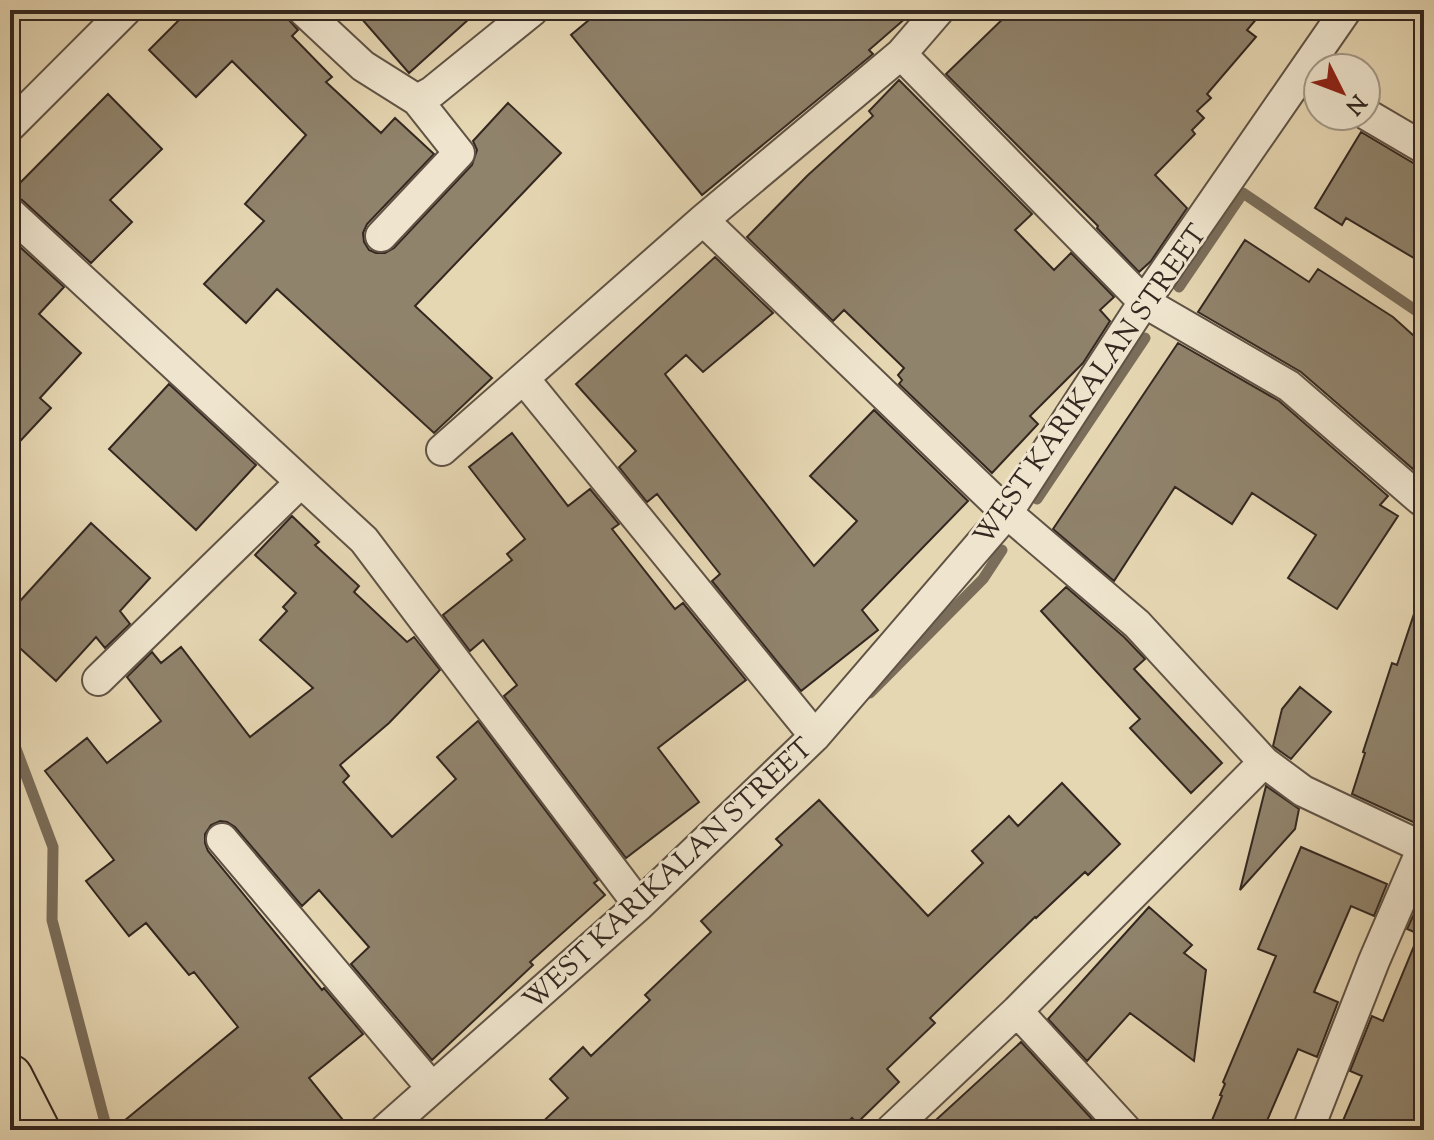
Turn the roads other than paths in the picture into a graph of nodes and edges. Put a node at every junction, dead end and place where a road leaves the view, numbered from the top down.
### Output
1 (126, 10) edge
2 (303, 10) edge
3 (533, 10) edge
4 (939, 10) edge
5 (1346, 10) edge
6 (1325, 52) edge
7 (901, 54) junction
8 (1302, 92) edge
9 (417, 100) junction
10 (1382, 123) edge
11 (10, 126) edge
12 (1424, 148) edge
13 (10, 213) edge
14 (703, 220) junction
15 (381, 236) dead end
16 (1144, 302) junction
17 (524, 379) junction
18 (442, 450) dead end
19 (301, 482) junction
20 (1421, 500) dead end
21 (1007, 513) junction
22 (98, 680) dead end
23 (815, 736) junction
24 (1264, 762) junction
25 (222, 839) dead end
26 (1424, 847) edge
27 (639, 905) junction
28 (1017, 1011) junction
29 (10, 1077) edge
30 (432, 1088) junction
31 (388, 1129) edge
32 (37, 1130) edge
33 (891, 1130) edge
34 (1126, 1130) edge
35 (1308, 1130) edge

1 - 11 street
2 - 9 street
3 - 9 street
4 - 7 street
5 - 6 street, WEST KARIKALAN STREET
7 - 14 street
7 - 16 street
8 - 16 street, WEST KARIKALAN STREET
9 - 15 street
10 - 12 street
13 - 19 street
14 - 17 street
14 - 21 street
16 - 20 street
16 - 21 street, WEST KARIKALAN STREET
17 - 18 street
17 - 23 street
19 - 22 street
19 - 27 street
21 - 23 street, WEST KARIKALAN STREET
21 - 24 street
23 - 27 street, WEST KARIKALAN STREET
24 - 26 street
24 - 28 street
25 - 30 street
26 - 35 street
27 - 30 street, WEST KARIKALAN STREET
28 - 33 street
28 - 34 street
29 - 32 main road
30 - 31 street, WEST KARIKALAN STREET

